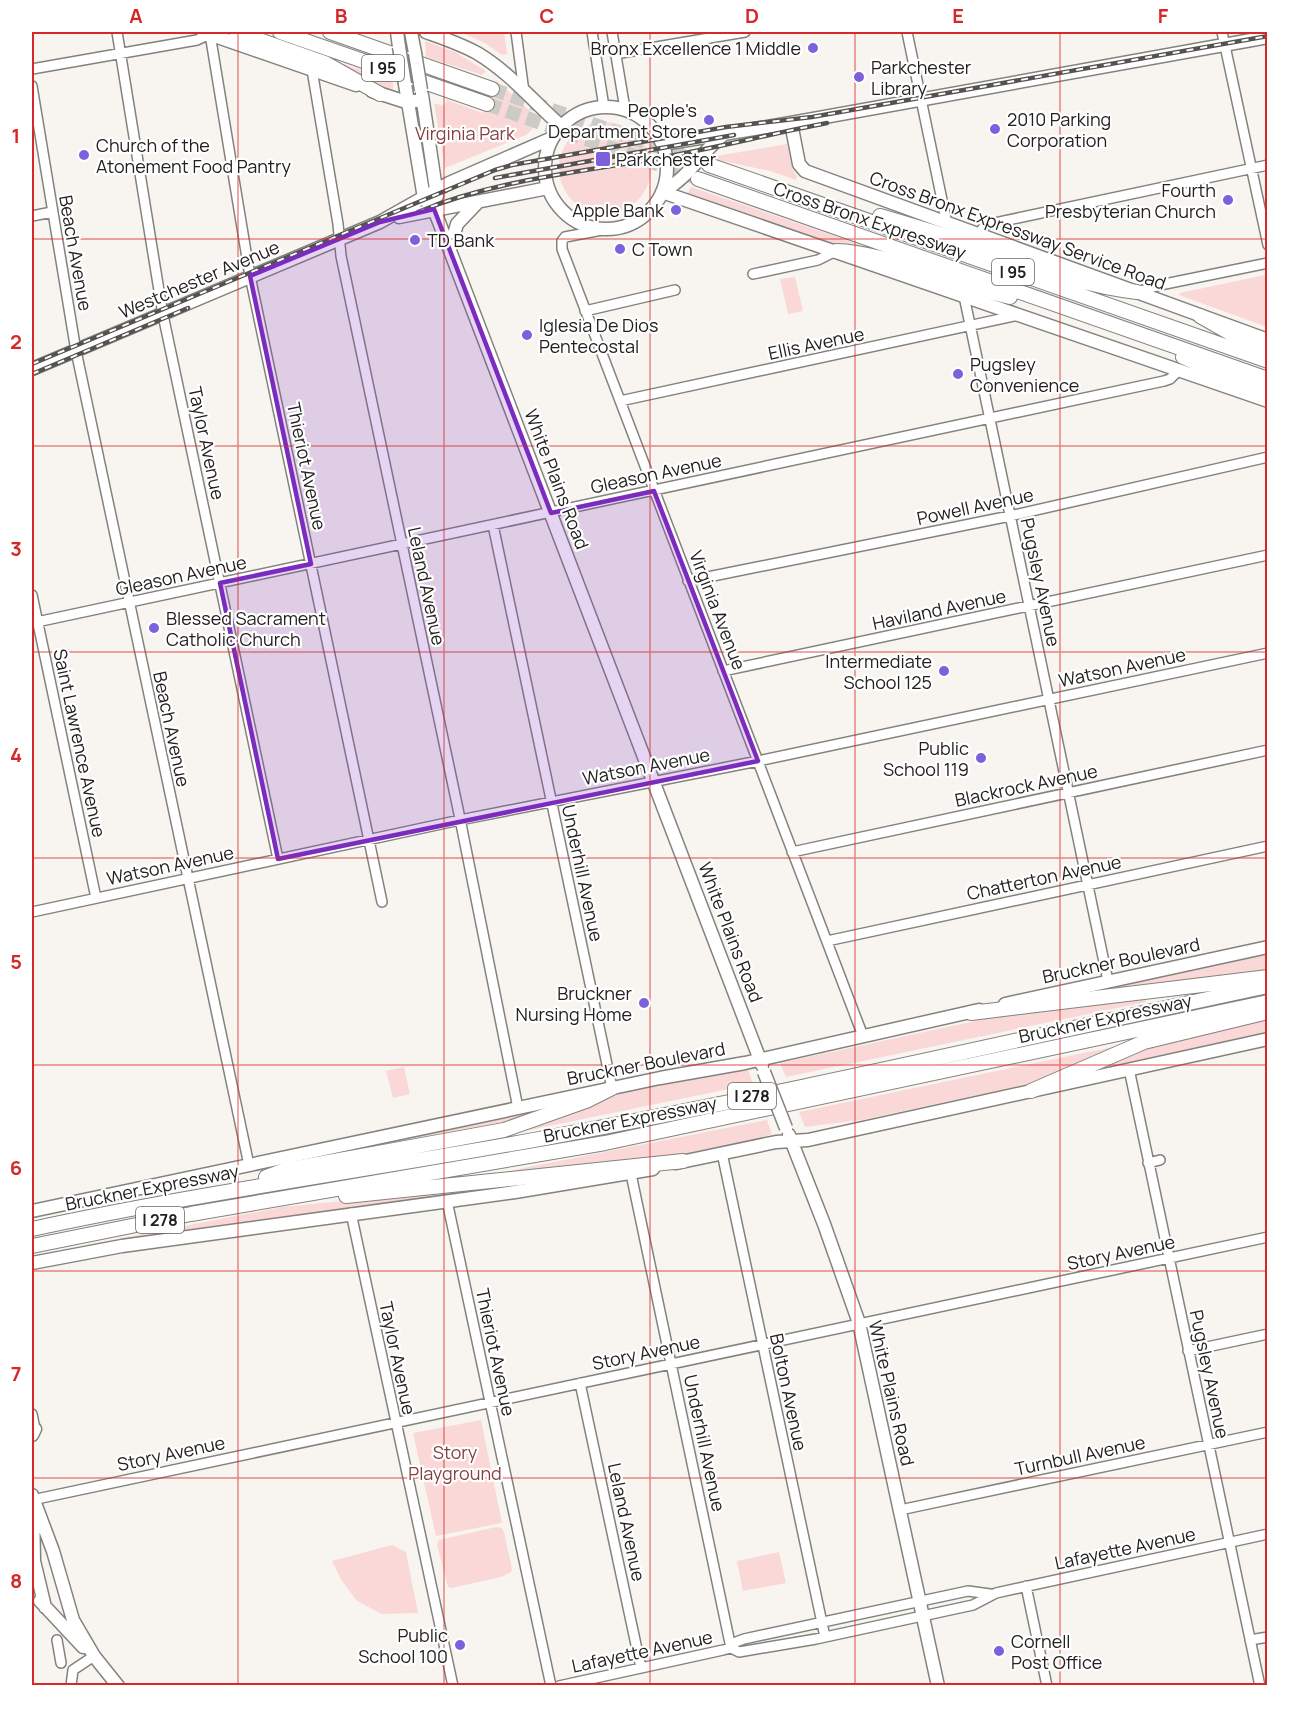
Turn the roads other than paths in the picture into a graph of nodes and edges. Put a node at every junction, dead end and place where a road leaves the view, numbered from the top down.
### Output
1 (117, 32) edge
2 (236, 32) edge
3 (280, 32) edge
4 (330, 32) edge
5 (397, 32) edge
6 (411, 32) edge
7 (426, 32) edge
8 (516, 32) edge
9 (592, 32) edge
10 (612, 32) edge
11 (745, 32) edge
12 (907, 32) edge
13 (1222, 32) edge
14 (207, 33) edge
15 (1268, 37) edge
16 (1225, 45) junction
17 (121, 53) junction
18 (615, 54) junction
19 (32, 69) edge
20 (312, 70) junction
21 (32, 86) edge
22 (492, 88) tunnel mouth
23 (524, 92) junction
24 (380, 94) junction
25 (422, 96) junction
26 (920, 99) junction
27 (408, 102) junction
28 (487, 104) tunnel mouth
29 (604, 106) junction
30 (624, 109) junction
31 (791, 123) junction
32 (561, 126) junction
33 (724, 134) junction
34 (552, 138) junction
35 (663, 144) junction
36 (709, 165) tunnel mouth
37 (1268, 165) edge
38 (1251, 168) junction
39 (698, 179) tunnel mouth
40 (759, 183) junction
41 (548, 188) junction
42 (437, 190) junction
43 (663, 192) junction
44 (424, 198) junction
45 (477, 202) junction
46 (434, 209) junction
47 (52, 212) junction
48 (32, 216) edge
49 (380, 222) junction
50 (947, 224) junction
51 (607, 229) junction
52 (978, 235) junction
53 (340, 239) junction
54 (1268, 245) edge
55 (450, 249) junction
56 (836, 251) junction
57 (1268, 263) edge
58 (753, 274) dead end
59 (250, 276) junction
60 (675, 290) dead end
61 (1137, 292) junction
62 (964, 296) junction
63 (585, 311) junction
64 (1082, 314) junction
65 (163, 315) junction
66 (1018, 315) junction
67 (1200, 316) junction
68 (970, 326) junction
69 (1136, 333) junction
70 (1268, 340) edge
71 (1268, 349) edge
72 (76, 351) junction
73 (1268, 361) edge
74 (32, 369) edge
75 (1179, 370) junction
76 (1268, 379) edge
77 (1268, 392) edge
78 (620, 401) junction
79 (1268, 402) edge
80 (990, 419) junction
81 (1268, 458) edge
82 (654, 490) junction
83 (551, 513) junction
84 (1010, 516) junction
85 (493, 525) junction
86 (402, 544) junction
87 (1268, 555) edge
88 (311, 564) junction
89 (688, 581) junction
90 (219, 583) junction
91 (32, 595) edge
92 (128, 603) junction
93 (1030, 606) junction
94 (34, 623) edge
95 (1268, 653) edge
96 (723, 671) junction
97 (1049, 699) junction
98 (1268, 750) edge
99 (758, 761) junction
100 (654, 782) junction
101 (1069, 793) junction
102 (551, 802) junction
103 (460, 820) junction
104 (369, 840) junction
105 (1268, 846) edge
106 (792, 852) junction
107 (278, 859) junction
108 (187, 879) junction
109 (1088, 885) junction
110 (96, 898) junction
111 (382, 902) dead end
112 (32, 912) edge
113 (827, 940) junction
114 (1268, 947) edge
115 (1268, 977) edge
116 (1108, 981) junction
117 (1268, 986) edge
118 (1268, 1002) edge
119 (1268, 1012) edge
120 (971, 1013) junction
121 (863, 1036) junction
122 (1268, 1039) edge
123 (760, 1059) junction
124 (1129, 1069) junction
125 (612, 1088) junction
126 (1031, 1091) junction
127 (518, 1108) junction
128 (791, 1141) junction
129 (722, 1153) junction
130 (1160, 1160) dead end
131 (683, 1161) junction
132 (1148, 1163) junction
133 (249, 1165) junction
134 (631, 1174) junction
135 (233, 1189) junction
136 (290, 1197) junction
137 (447, 1202) junction
138 (32, 1211) edge
139 (351, 1213) junction
140 (32, 1229) edge
141 (1268, 1237) edge
142 (32, 1246) edge
143 (1169, 1258) junction
144 (32, 1263) edge
145 (859, 1323) junction
146 (1268, 1334) edge
147 (762, 1344) junction
148 (1188, 1351) junction
149 (671, 1364) junction
150 (580, 1383) junction
151 (490, 1402) junction
152 (32, 1414) edge
153 (395, 1422) junction
154 (33, 1432) edge
155 (1268, 1432) edge
156 (1208, 1445) junction
157 (32, 1498) edge
158 (900, 1510) junction
159 (1268, 1534) edge
160 (1229, 1543) junction
161 (32, 1552) edge
162 (1026, 1586) junction
163 (32, 1590) edge
164 (990, 1594) junction
165 (920, 1601) junction
166 (45, 1607) junction
167 (923, 1616) junction
168 (822, 1622) junction
169 (825, 1637) junction
170 (1268, 1637) edge
171 (57, 1640) dead end
172 (1250, 1641) junction
173 (731, 1648) junction
174 (94, 1656) junction
175 (61, 1663) dead end
176 (641, 1668) junction
177 (71, 1686) edge
178 (118, 1686) edge
179 (453, 1686) edge
180 (551, 1686) edge
181 (559, 1686) edge
182 (938, 1686) edge
183 (1047, 1686) edge
184 (1260, 1686) edge

1 - 17 street, Taylor Avenue
2 - 24 highway
3 - 28 highway, I 95
4 - 22 highway, I 95
5 - 27 main road, bridge
6 - 25 main road, bridge
7 - 23 main road
8 - 23 street
9 - 29 street
10 - 18 street
11 - 18 street
12 - 26 street
13 - 16 street
14 - 17 street
14 - 20 main road
14 - 59 street, Thieriot Avenue
15 - 16 main road
16 - 26 main road
16 - 38 street
17 - 19 street
17 - 65 street, Taylor Avenue
18 - 30 street
20 - 24 main road
20 - 53 street, Leland Avenue
21 - 47 street, Beach Avenue
23 - 32 main road
24 - 27 main road
25 - 27 main road
25 - 42 main road
26 - 31 main road
26 - 50 street
27 - 44 main road
29 - 30 main road
29 - 32 main road
30 - 35 main road
31 - 33 main road
31 - 50 main road, Cross Bronx Expressway Service Road
32 - 34 main road
33 - 35 main road
33 - 43 main road
34 - 41 main road
34 - 42 main road, Westchester Avenue
35 - 43 main road
36 - 40 highway, Cross Bronx Expressway / I 95
37 - 38 street
38 - 52 street
38 - 54 street
39 - 64 highway, Cross Bronx Expressway / I 95
40 - 61 highway
40 - 73 highway, Cross Bronx Expressway / I 95
41 - 45 main road, Westchester Avenue
41 - 51 main road
42 - 44 main road, Westchester Avenue
42 - 46 main road
43 - 51 main road
43 - 56 main road
44 - 46 main road, White Plains Road
44 - 49 main road, Westchester Avenue
45 - 46 main road, Westchester Avenue
45 - 55 main road
46 - 49 main road, Westchester Avenue
46 - 55 main road, White Plains Road
47 - 48 street
47 - 72 street, Beach Avenue
49 - 53 main road, Westchester Avenue
50 - 52 main road, Cross Bronx Expressway Service Road
51 - 63 street, Virginia Avenue
52 - 61 main road, Cross Bronx Expressway Service Road
53 - 59 main road, Westchester Avenue
53 - 86 street, Leland Avenue
55 - 83 main road, White Plains Road
56 - 58 street
56 - 62 main road
56 - 64 highway
57 - 61 street
59 - 65 main road, Westchester Avenue
59 - 88 street, Thieriot Avenue
60 - 63 street
61 - 67 main road, Cross Bronx Expressway Service Road
62 - 66 main road
62 - 68 street, Pugsley Avenue
63 - 78 street, Virginia Avenue
64 - 69 highway, Cross Bronx Expressway / I 95
65 - 72 main road, Westchester Avenue
65 - 90 street, Taylor Avenue
66 - 68 street, Ellis Avenue
66 - 75 main road
67 - 70 main road, Cross Bronx Expressway Service Road
67 - 71 highway
68 - 78 street, Ellis Avenue
68 - 80 street, Pugsley Avenue
69 - 76 highway, Cross Bronx Expressway / I 95
69 - 77 highway
72 - 74 main road, Westchester Avenue
72 - 92 street, Beach Avenue
75 - 79 main road
75 - 80 street, Gleason Avenue
78 - 82 street, Virginia Avenue
80 - 82 street, Gleason Avenue
80 - 84 street, Pugsley Avenue
81 - 84 street, Powell Avenue
82 - 83 street, Gleason Avenue
82 - 89 street, Virginia Avenue
83 - 85 street, Gleason Avenue
83 - 100 main road, White Plains Road
84 - 89 street, Powell Avenue
84 - 93 street, Pugsley Avenue
85 - 86 street, Gleason Avenue
85 - 102 street, Underhill Avenue
86 - 88 street, Gleason Avenue
86 - 103 street, Leland Avenue
87 - 93 street, Haviland Avenue
88 - 90 street, Gleason Avenue
88 - 104 street, Thieriot Avenue
89 - 96 street, Virginia Avenue
90 - 92 street, Gleason Avenue
90 - 107 street, Taylor Avenue
91 - 94 street, Saint Lawrence Avenue
92 - 94 street, Gleason Avenue
92 - 108 street, Beach Avenue
93 - 96 street, Haviland Avenue
93 - 97 street, Pugsley Avenue
94 - 110 street, Saint Lawrence Avenue
95 - 97 street, Watson Avenue
96 - 99 street, Virginia Avenue
97 - 99 street, Watson Avenue
97 - 101 street, Pugsley Avenue
98 - 101 street, Blackrock Avenue
99 - 100 street, Watson Avenue
99 - 106 street, Virginia Avenue
100 - 102 street, Watson Avenue
100 - 123 main road, White Plains Road
101 - 106 street, Blackrock Avenue
101 - 109 street, Pugsley Avenue
102 - 103 street, Watson Avenue
102 - 125 street, Underhill Avenue
103 - 104 street, Watson Avenue
103 - 127 street, Leland Avenue
104 - 107 street, Watson Avenue
104 - 111 street, Thieriot Avenue
105 - 109 street, Chatterton Avenue
106 - 113 street, Virginia Avenue
107 - 108 street, Watson Avenue
108 - 110 street, Watson Avenue
108 - 133 street, Beach Avenue
109 - 113 street, Chatterton Avenue
109 - 116 street, Pugsley Avenue
110 - 112 street, Watson Avenue
113 - 121 street, Virginia Avenue
114 - 116 main road, Bruckner Boulevard
115 - 120 highway
116 - 120 main road, Bruckner Boulevard
117 - 135 highway, Bruckner Expressway / I 278
118 - 136 highway, Bruckner Expressway / I 278
119 - 126 highway
120 - 121 main road, Bruckner Boulevard
121 - 123 main road, Bruckner Boulevard
122 - 124 main road
123 - 125 main road, Bruckner Boulevard
123 - 128 main road, White Plains Road, bridge
124 - 126 main road
124 - 132 street, Pugsley Avenue
125 - 127 main road, Bruckner Boulevard
125 - 135 highway
126 - 128 main road
127 - 133 main road, Bruckner Boulevard
128 - 129 main road
128 - 145 main road, White Plains Road
129 - 131 main road
129 - 147 street, Bolton Avenue
130 - 132 street
131 - 134 main road
131 - 136 highway
132 - 143 street, Pugsley Avenue
133 - 138 main road, Bruckner Boulevard
134 - 137 main road
134 - 149 street, Underhill Avenue
135 - 140 highway, Bruckner Expressway / I 278
136 - 142 highway, Bruckner Expressway / I 278
137 - 139 main road
137 - 151 street, Thieriot Avenue
139 - 144 main road
139 - 153 street, Taylor Avenue
141 - 143 street, Story Avenue
143 - 145 street, Story Avenue
143 - 148 street, Pugsley Avenue
145 - 147 street, Story Avenue
145 - 158 main road, White Plains Road
146 - 148 street
147 - 149 street, Story Avenue
147 - 168 street, Bolton Avenue
148 - 156 street, Pugsley Avenue
149 - 150 street, Story Avenue
149 - 173 street, Underhill Avenue
150 - 151 street, Story Avenue
150 - 176 street, Leland Avenue
151 - 153 street, Story Avenue
151 - 180 street, Thieriot Avenue
152 - 154 street
153 - 157 street, Story Avenue
153 - 179 street, Taylor Avenue
155 - 156 street, Turnbull Avenue
156 - 158 street, Turnbull Avenue
156 - 160 street, Pugsley Avenue
157 - 161 main road
157 - 174 main road
158 - 165 main road, White Plains Road
159 - 160 street, Lafayette Avenue
160 - 162 street, Lafayette Avenue
160 - 172 street, Pugsley Avenue
161 - 166 main road
162 - 164 street, Lafayette Avenue
162 - 183 street
163 - 166 main road
164 - 165 street, Lafayette Avenue
164 - 167 street, Lafayette Avenue
165 - 167 main road, White Plains Road
165 - 168 street, Lafayette Avenue
166 - 174 main road
167 - 169 street, Lafayette Avenue
167 - 182 main road, White Plains Road
168 - 169 street, Bolton Avenue
168 - 173 street, Lafayette Avenue
169 - 173 street, Lafayette Avenue
170 - 172 street
171 - 175 street
172 - 184 street, Pugsley Avenue
173 - 176 street, Lafayette Avenue
174 - 177 street
174 - 178 main road
176 - 181 street, Lafayette Avenue

